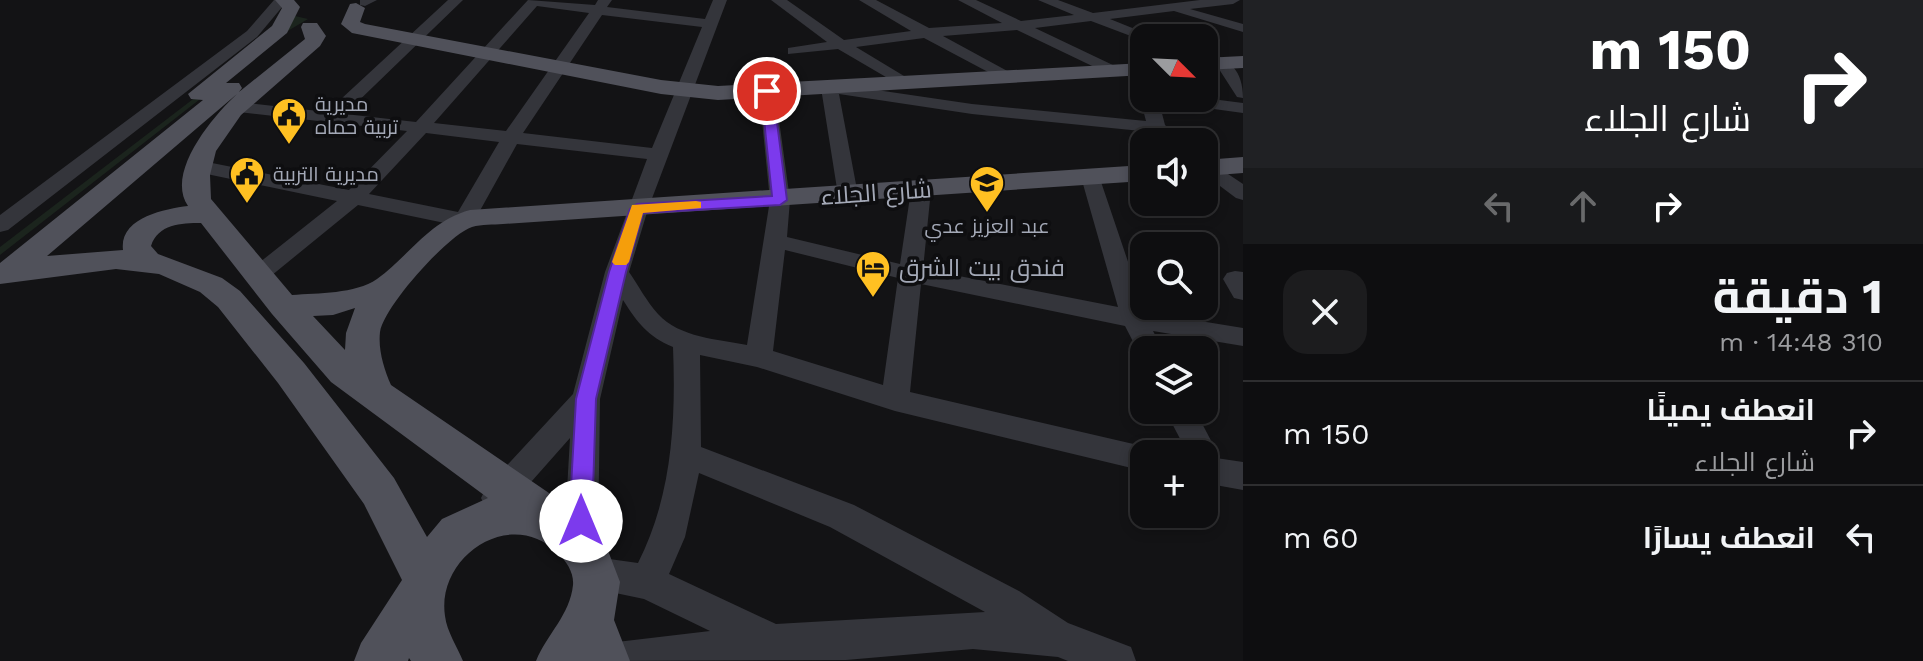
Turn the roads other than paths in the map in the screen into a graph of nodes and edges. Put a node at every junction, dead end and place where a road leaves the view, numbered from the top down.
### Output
1 (456, 0) edge
2 (720, 0) edge
3 (778, 0) edge
4 (866, 0) edge
5 (965, 0) edge
6 (1045, 0) edge
7 (1148, 0) edge
8 (1233, 0) edge
9 (535, 1) edge
10 (365, 3) edge
11 (601, 5) edge
12 (1168, 7) junction
13 (298, 8) edge
14 (1090, 17) junction
15 (710, 24) junction
16 (1017, 26) junction
17 (1243, 28) edge
18 (1130, 31) edge
19 (926, 33) junction
20 (413, 39) junction
21 (840, 44) junction
22 (793, 51) dead end
23 (488, 53) junction
24 (1218, 61) edge
25 (559, 67) junction
26 (1111, 70) junction
27 (1130, 73) edge
28 (1005, 76) junction
29 (903, 82) junction
30 (829, 88) junction
31 (192, 89) junction
32 (682, 90) junction
33 (767, 91) junction
34 (1243, 93) edge
35 (1218, 105) edge
36 (238, 107) junction
37 (1243, 108) edge
38 (1152, 112) edge
39 (330, 118) junction
40 (1156, 127) joint
41 (423, 128) junction
42 (511, 138) junction
43 (658, 154) junction
44 (1243, 165) edge
45 (197, 166) junction
46 (1218, 166) edge
47 (1130, 174) edge
48 (1218, 176) edge
49 (1091, 177) junction
50 (921, 190) junction
51 (1243, 194) edge
52 (848, 195) junction
53 (355, 198) junction
54 (780, 200) junction
55 (637, 209) junction
56 (208, 215) junction
57 (464, 220) junction
58 (0, 225) edge
59 (775, 241) junction
60 (147, 261) junction
61 (2, 268) edge
62 (617, 272) junction
63 (258, 275) junction
64 (911, 276) junction
65 (1243, 280) edge
66 (382, 289) junction
67 (1243, 292) edge
68 (284, 306) junction
69 (1135, 321) junction
70 (1143, 336) edge
71 (1243, 337) edge
72 (686, 342) junction
73 (759, 357) junction
74 (376, 395) junction
75 (586, 399) junction
76 (895, 400) junction
77 (684, 454) junction
78 (1130, 455) edge
79 (1218, 467) edge
80 (1243, 476) edge
81 (508, 486) junction
82 (467, 527) junction
83 (647, 582) junction
84 (585, 583) edge
85 (422, 587) junction
86 (1058, 638) junction
87 (775, 643) junction
88 (379, 661) edge
89 (438, 661) edge
90 (561, 661) edge
91 (617, 661) edge
92 (1117, 661) edge

1 - 20 street
2 - 15 street
3 - 21 street
4 - 19 street
5 - 16 street
6 - 14 street
7 - 12 street
8 - 12 street
9 - 11 street
9 - 23 street
10 - 13 main road
10 - 20 main road
11 - 15 street
11 - 25 street
12 - 14 street
12 - 17 street
13 - 31 main road
13 - 36 main road
13 - 61 main road
14 - 16 street
14 - 18 street
15 - 32 street
16 - 19 street
16 - 26 street
19 - 21 street
19 - 28 street
20 - 23 main road
20 - 39 street
21 - 22 street
21 - 29 street
23 - 25 main road
23 - 41 street
24 - 34 street
25 - 32 main road
25 - 42 street
26 - 27 main road
26 - 28 main road
28 - 29 main road
29 - 30 main road
30 - 33 main road
30 - 40 street
30 - 52 street
31 - 58 street
31 - 61 main road
32 - 33 main road
32 - 43 street
33 - 54 street
35 - 37 street
36 - 39 street
36 - 45 main road
38 - 40 street
39 - 41 street
41 - 42 street
41 - 53 street
42 - 43 street
42 - 57 street
43 - 55 street
44 - 46 main road
45 - 53 street
45 - 56 main road
47 - 49 main road, شارع الجلاء
48 - 51 street
49 - 50 main road, شارع الجلاء
49 - 69 street
50 - 52 main road, شارع الجلاء
50 - 64 street
52 - 54 main road, شارع الجلاء
53 - 57 street
53 - 63 street
54 - 55 main road, شارع الجلاء
54 - 59 street
55 - 57 main road, شارع الجلاء
55 - 62 street
56 - 60 main road
56 - 63 main road
57 - 66 main road
59 - 64 street
59 - 73 street
60 - 61 main road
60 - 85 main road
62 - 72 street
62 - 75 street
63 - 68 main road
64 - 69 street
64 - 76 street
65 - 67 street
66 - 68 main road
66 - 74 main road
68 - 74 main road
69 - 70 street
69 - 71 street
72 - 73 street
72 - 77 street
73 - 76 street
74 - 81 main road
75 - 81 street
75 - 84 street
76 - 78 street
77 - 83 street
77 - 86 street
79 - 80 street
81 - 82 street
81 - 84 main road
82 - 84 main road
82 - 85 main road
83 - 84 street
83 - 87 street
84 - 90 main road
85 - 88 main road
85 - 89 main road
86 - 87 street
86 - 92 street
87 - 91 street

